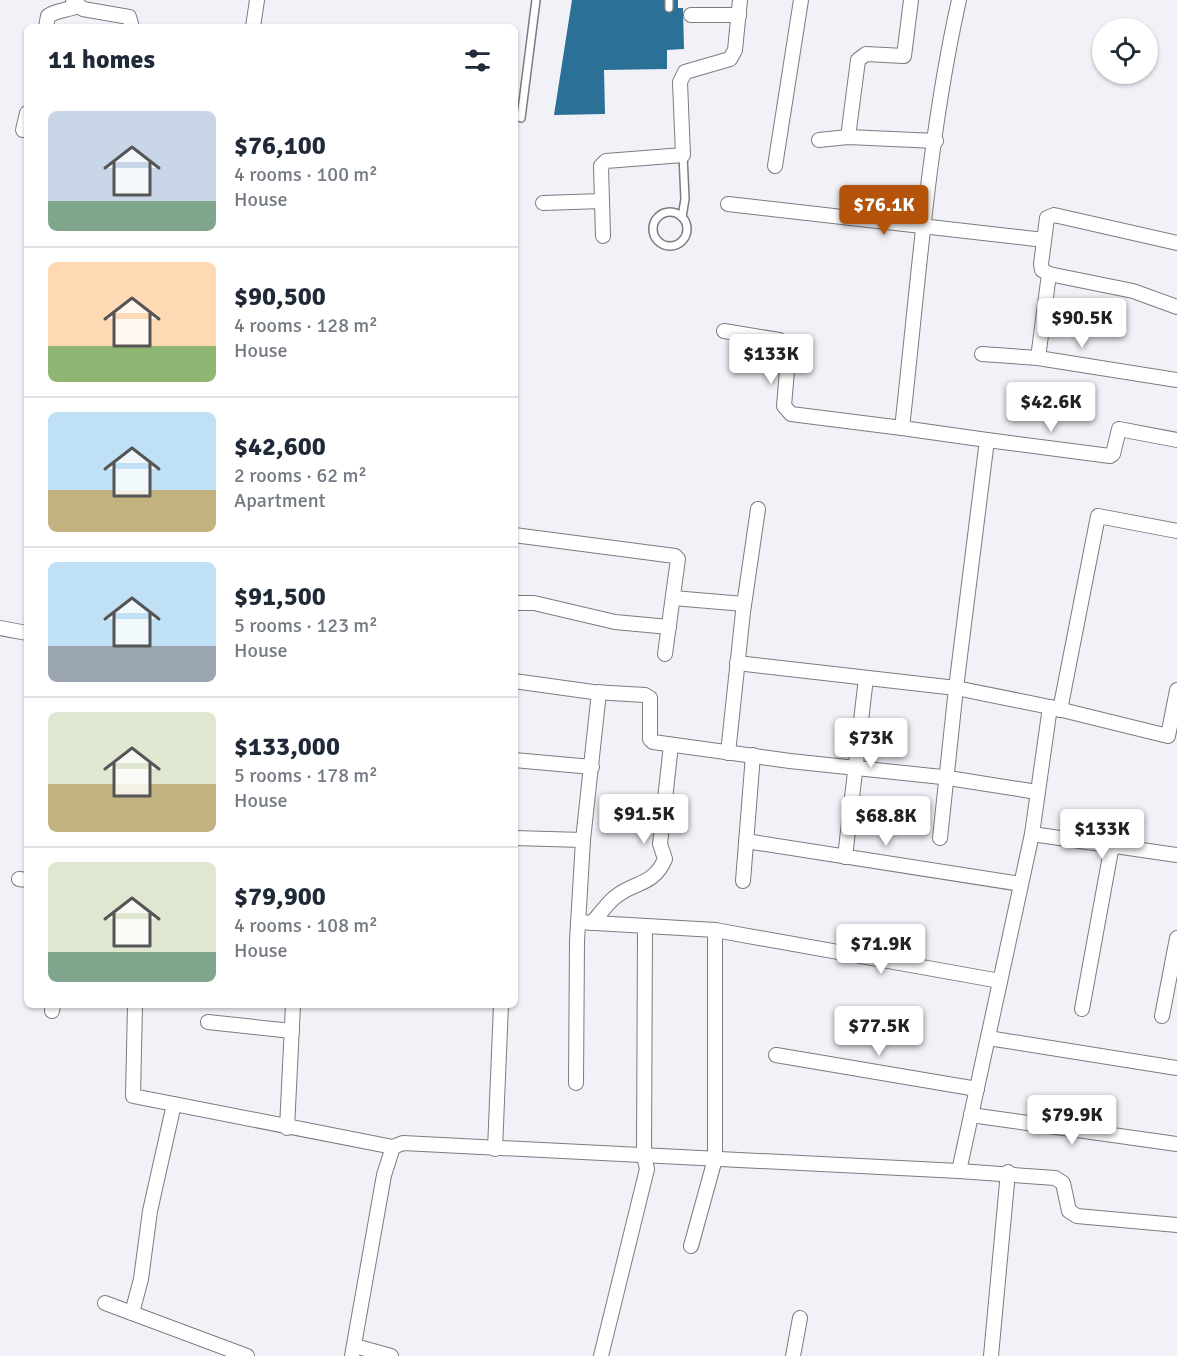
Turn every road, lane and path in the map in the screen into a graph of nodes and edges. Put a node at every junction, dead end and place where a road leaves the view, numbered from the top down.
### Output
1 (257, 0) edge
2 (536, 0) edge
3 (669, 0) edge
4 (740, 0) edge
5 (801, 0) edge
6 (911, 0) edge
7 (959, 0) edge
8 (76, 3) edge
9 (669, 8) dead end
10 (691, 15) dead end
11 (739, 15) junction
12 (47, 24) edge
13 (131, 24) edge
14 (253, 24) edge
15 (521, 118) dead end
16 (24, 126) edge
17 (23, 130) dead end
18 (848, 137) junction
19 (819, 140) dead end
20 (936, 141) junction
21 (682, 155) junction
22 (775, 166) dead end
23 (602, 201) junction
24 (543, 203) dead end
25 (728, 204) dead end
26 (682, 217) junction
27 (926, 225) junction
28 (603, 236) dead end
29 (1044, 240) junction
30 (1177, 243) edge
31 (1049, 273) junction
32 (1177, 307) edge
33 (724, 331) dead end
34 (982, 354) dead end
35 (1038, 358) junction
36 (1177, 380) edge
37 (902, 428) junction
38 (987, 440) junction
39 (1177, 440) edge
40 (758, 509) dead end
41 (1177, 531) edge
42 (518, 536) edge
43 (673, 597) junction
44 (518, 603) edge
45 (744, 604) junction
46 (669, 627) junction
47 (0, 628) edge
48 (24, 632) edge
49 (665, 654) dead end
50 (737, 663) junction
51 (866, 678) junction
52 (518, 682) edge
53 (956, 688) junction
54 (1177, 690) edge
55 (599, 692) junction
56 (1055, 708) junction
57 (671, 745) junction
58 (728, 753) junction
59 (753, 755) junction
60 (518, 760) edge
61 (592, 767) junction
62 (855, 768) junction
63 (946, 778) junction
64 (1037, 792) junction
65 (1032, 834) junction
66 (518, 838) edge
67 (940, 838) dead end
68 (583, 840) junction
69 (746, 841) junction
70 (1112, 845) junction
71 (1177, 855) edge
72 (845, 857) junction
73 (743, 881) dead end
74 (1021, 884) junction
75 (585, 922) junction
76 (645, 926) junction
77 (715, 930) junction
78 (1177, 938) edge
79 (1000, 981) junction
80 (135, 1008) edge
81 (293, 1008) edge
82 (501, 1008) edge
83 (1082, 1009) dead end
84 (1162, 1016) dead end
85 (208, 1022) dead end
86 (292, 1031) junction
87 (988, 1038) junction
88 (776, 1055) dead end
89 (1177, 1068) edge
90 (576, 1083) dead end
91 (977, 1089) junction
92 (174, 1104) junction
93 (971, 1115) junction
94 (287, 1128) junction
95 (1177, 1144) edge
96 (393, 1147) junction
97 (495, 1149) junction
98 (644, 1156) junction
99 (715, 1159) junction
100 (959, 1171) junction
101 (1008, 1172) junction
102 (1177, 1225) edge
103 (691, 1246) dead end
104 (105, 1304) dead end
105 (132, 1313) junction
106 (800, 1318) dead end
107 (353, 1351) edge
108 (247, 1356) edge
109 (390, 1356) edge
110 (602, 1356) edge
111 (793, 1356) edge
112 (991, 1356) edge

1 - 14 street
2 - 15 lane
3 - 9 lane
4 - 11 street
5 - 22 street
6 - 18 street
7 - 20 street
8 - 12 street
8 - 13 street
10 - 11 street
11 - 21 street
16 - 17 street
18 - 19 street
18 - 20 street
20 - 27 street
21 - 23 street
21 - 26 lane
23 - 24 street
23 - 28 street
25 - 27 street
26 - 26 lane
27 - 29 street
27 - 37 street
29 - 30 street
29 - 31 street
31 - 32 street
31 - 35 street
33 - 37 street
34 - 35 street
35 - 36 street
37 - 38 street
38 - 39 street
38 - 53 street
40 - 45 street
41 - 56 street
42 - 43 street
43 - 45 street
43 - 46 street
44 - 46 street
45 - 50 street
46 - 49 street
47 - 48 street
50 - 51 street
50 - 58 street
51 - 53 street
51 - 62 street
52 - 55 street
53 - 56 street
53 - 63 street
54 - 56 street
55 - 57 street
55 - 61 street
56 - 64 street
57 - 58 street
57 - 75 street
58 - 59 street
59 - 62 street
59 - 69 street
60 - 61 street
61 - 68 street
62 - 63 street
62 - 72 street
63 - 64 street
63 - 67 street
64 - 65 street
65 - 70 street
65 - 74 street
66 - 68 street
68 - 75 street
69 - 72 street
69 - 73 street
70 - 71 street
70 - 83 street
72 - 74 street
74 - 79 street
75 - 76 street
75 - 90 street
76 - 77 street
76 - 98 street
77 - 79 street
77 - 99 street
78 - 84 street
79 - 87 street
80 - 92 street
81 - 86 street
82 - 97 street
85 - 86 street
86 - 94 street
87 - 89 street
87 - 91 street
88 - 91 street
91 - 93 street
92 - 94 street
92 - 105 street
93 - 95 street
93 - 100 street
94 - 96 street
96 - 97 street
96 - 107 street
97 - 98 street
98 - 99 street
98 - 110 street
99 - 100 street
99 - 103 street
100 - 101 street
101 - 102 street
101 - 112 street
104 - 105 street
105 - 108 street
106 - 111 street
107 - 109 street

